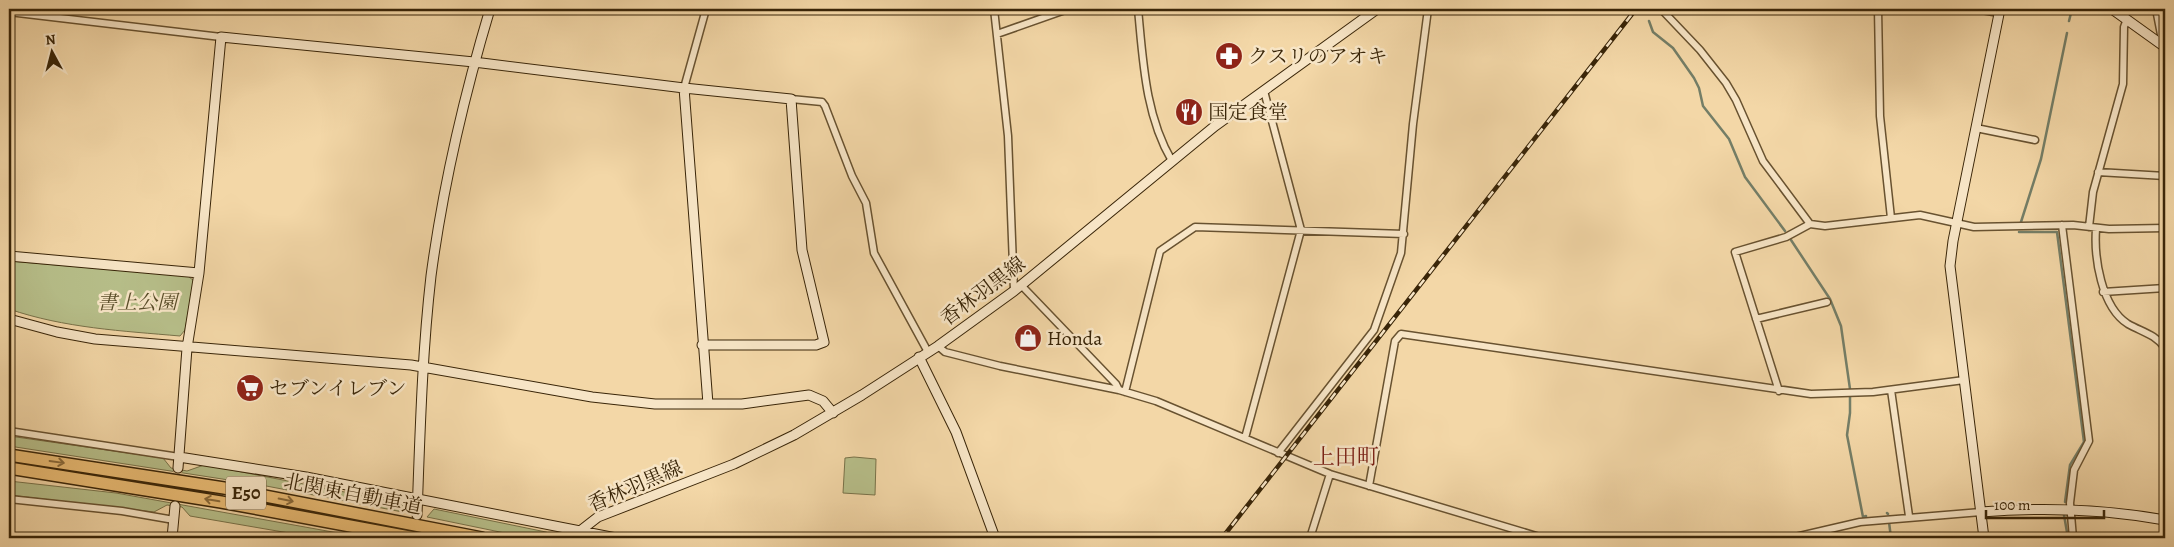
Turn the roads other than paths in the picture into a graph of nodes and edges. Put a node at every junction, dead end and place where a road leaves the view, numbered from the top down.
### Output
1 (490, 9) edge
2 (706, 9) edge
3 (994, 9) edge
4 (1068, 9) edge
5 (1138, 9) edge
6 (1377, 9) edge
7 (1428, 9) edge
8 (1661, 9) edge
9 (1878, 9) edge
10 (1976, 9) edge
11 (2112, 9) edge
12 (2156, 9) edge
13 (1999, 11) edge
14 (9, 12) edge
15 (36, 12) edge
16 (2127, 20) junction
17 (997, 34) junction
18 (221, 38) junction
19 (2164, 46) edge
20 (474, 62) junction
21 (684, 88) junction
22 (1264, 91) junction
23 (791, 99) junction
24 (1976, 128) junction
25 (2035, 140) dead end
26 (1172, 160) junction
27 (2098, 172) junction
28 (2165, 176) edge
29 (1892, 218) junction
30 (1957, 223) junction
31 (1810, 224) junction
32 (2062, 225) junction
33 (2089, 227) junction
34 (2165, 228) edge
35 (2096, 229) junction
36 (1301, 230) junction
37 (1404, 234) junction
38 (9, 256) edge
39 (199, 273) junction
40 (1018, 288) junction
41 (2165, 288) edge
42 (2103, 292) junction
43 (1827, 302) dead end
44 (9, 319) edge
45 (1756, 319) junction
46 (702, 345) junction
47 (938, 346) junction
48 (187, 348) junction
49 (2165, 348) edge
50 (928, 352) junction
51 (919, 358) junction
52 (424, 367) junction
53 (1964, 380) junction
54 (1891, 390) junction
55 (1122, 391) junction
56 (1779, 391) junction
57 (708, 404) junction
58 (833, 413) junction
59 (9, 431) edge
60 (1245, 438) junction
61 (1278, 453) junction
62 (9, 455) edge
63 (179, 457) junction
64 (9, 468) edge
65 (178, 468) tunnel mouth
66 (9, 474) edge
67 (1330, 474) junction
68 (105, 482) junction
69 (1369, 486) junction
70 (9, 498) edge
71 (418, 498) junction
72 (175, 506) tunnel mouth
73 (2070, 509) junction
74 (1981, 512) junction
75 (416, 515) dead end
76 (1909, 516) junction
77 (174, 520) junction
78 (2165, 520) edge
79 (578, 532) junction
80 (172, 538) edge
81 (415, 538) edge
82 (482, 538) edge
83 (571, 538) edge
84 (616, 538) edge
85 (995, 538) edge
86 (1310, 538) edge
87 (1543, 538) edge
88 (1791, 538) edge
89 (1984, 538) edge
90 (2073, 538) edge

1 - 20 street
2 - 21 street
3 - 17 street
4 - 17 street
5 - 26 street
6 - 22 street, 香林羽黒線
7 - 37 street
8 - 31 street
9 - 29 street
10 - 13 street
11 - 16 street
12 - 19 street
13 - 24 street
14 - 15 street
15 - 18 street
16 - 19 street
16 - 27 street
17 - 40 street
18 - 20 street
18 - 39 street
20 - 21 street
20 - 52 street
21 - 23 street
21 - 46 street
22 - 26 street, 香林羽黒線
22 - 36 street
23 - 46 street
23 - 50 street
24 - 25 street
24 - 30 street
26 - 40 street, 香林羽黒線
27 - 28 street
27 - 33 street
29 - 30 street
29 - 31 street
30 - 32 street
30 - 53 street
31 - 45 street
32 - 33 street
32 - 73 street
33 - 35 street
34 - 35 street
35 - 42 street
36 - 37 street
36 - 55 street
36 - 60 street
37 - 61 street
38 - 39 street
39 - 48 street
40 - 47 street, 香林羽黒線
40 - 55 street
41 - 42 street
42 - 49 street
43 - 45 street
44 - 48 street
45 - 56 street
46 - 57 street
47 - 50 street, 香林羽黒線
47 - 55 street
48 - 52 street
48 - 63 street
50 - 51 street, 香林羽黒線
51 - 58 street, 香林羽黒線
51 - 85 street
52 - 57 street
52 - 71 street
53 - 54 street
53 - 74 street
54 - 56 street
54 - 76 street
55 - 60 street
56 - 69 street
57 - 58 street
58 - 79 street, 香林羽黒線
59 - 63 street
60 - 61 street
61 - 67 street
62 -> 82 highway, 北関東自動車道 / E50
63 - 65 street
63 - 71 street
64 - 68 highway, 北関東自動車道 / E50
66 - 68 highway
67 - 69 street
67 - 86 street
81 -> 68 highway, 北関東自動車道 / E50
69 - 87 street
70 - 77 street
71 - 75 street
71 - 79 street
72 - 77 street
73 - 74 street
73 - 78 street
73 - 90 street
74 - 76 street
74 - 89 street
76 - 88 street
77 - 80 street
79 - 83 street, 香林羽黒線
79 - 84 street

